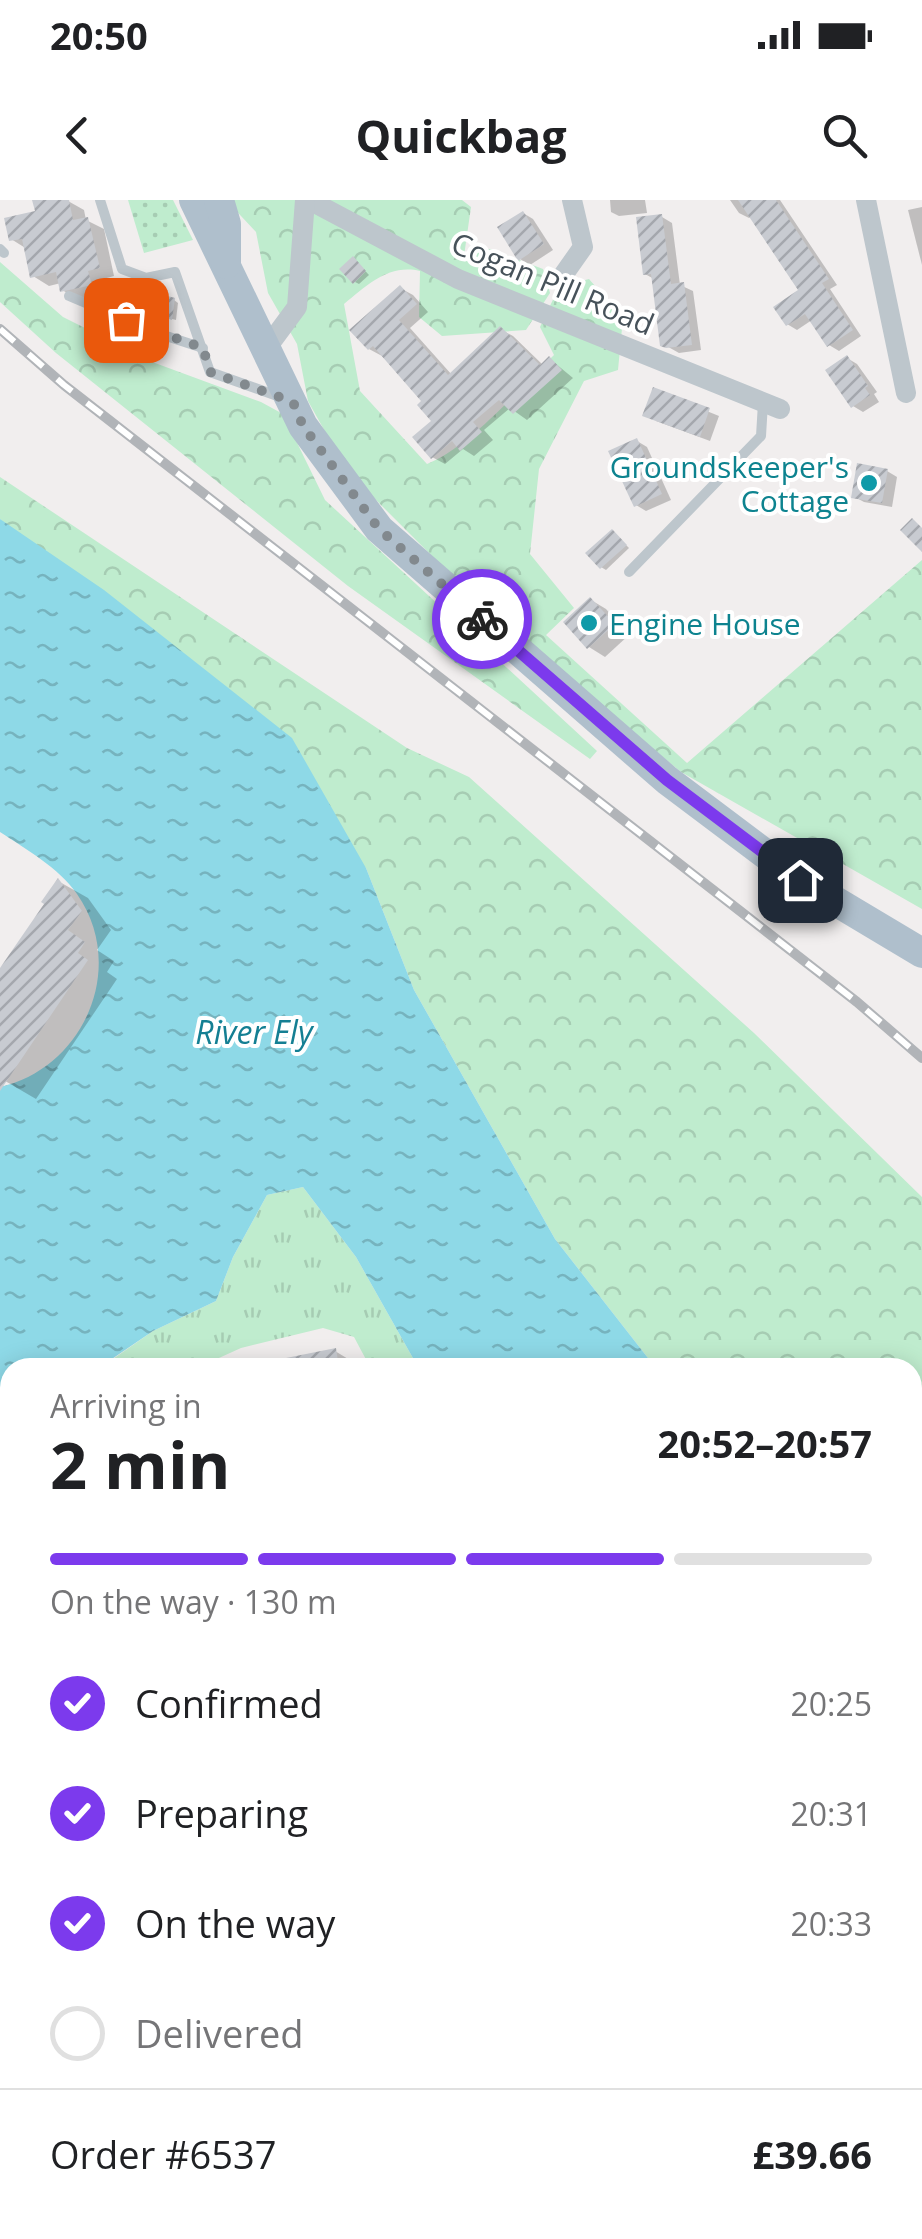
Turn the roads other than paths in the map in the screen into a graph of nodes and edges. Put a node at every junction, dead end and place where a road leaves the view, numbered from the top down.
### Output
1 (100, 200) edge
2 (194, 200) edge
3 (218, 200) edge
4 (307, 200) edge
5 (572, 200) edge
6 (866, 200) edge
7 (226, 264) junction
8 (564, 274) dead end
9 (69, 296) dead end
10 (203, 348) junction
11 (266, 349) junction
12 (906, 392) dead end
13 (293, 402) junction
14 (771, 405) joint
15 (629, 572) dead end
16 (922, 953) edge

1 - 10 lane
2 - 7 main road
3 - 7 main road
4 - 11 street
4 - 14 street, Cogan Pill Road
5 - 8 street
6 - 12 street
7 - 11 main road
9 - 10 lane
10 - 13 lane
11 - 13 main road
13 - 16 main road
14 - 15 lane

